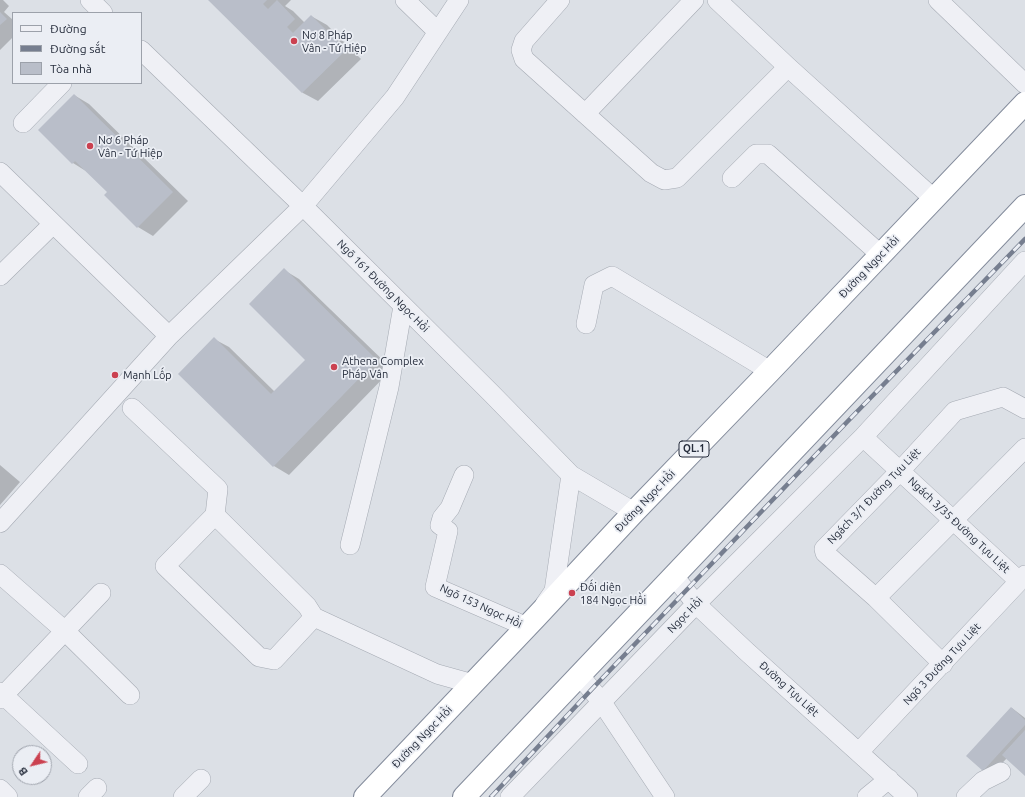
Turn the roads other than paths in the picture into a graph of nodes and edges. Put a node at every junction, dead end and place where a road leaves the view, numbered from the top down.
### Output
1 (90, 0) edge
2 (405, 0) edge
3 (459, 0) edge
4 (560, 0) edge
5 (694, 0) edge
6 (717, 0) edge
7 (938, 0) edge
8 (102, 12) edge
9 (438, 32) junction
10 (142, 51) edge
11 (788, 66) junction
12 (61, 84) edge
13 (1025, 84) edge
14 (1025, 103) edge
15 (585, 114) junction
16 (23, 124) dead end
17 (0, 172) edge
18 (732, 178) dead end
19 (934, 199) junction
20 (303, 206) junction
21 (1025, 206) edge
22 (53, 224) junction
23 (881, 255) junction
24 (1025, 261) edge
25 (0, 276) edge
26 (403, 306) junction
27 (586, 324) dead end
28 (169, 336) junction
29 (770, 371) junction
30 (132, 408) dead end
31 (1025, 409) edge
32 (863, 437) junction
33 (1025, 448) edge
34 (900, 471) junction
35 (464, 475) dead end
36 (571, 475) junction
37 (634, 512) junction
38 (215, 515) junction
39 (953, 521) junction
40 (0, 523) edge
41 (350, 545) dead end
42 (0, 574) edge
43 (674, 576) junction
44 (1022, 578) edge
45 (101, 593) dead end
46 (876, 598) junction
47 (696, 604) junction
48 (314, 618) junction
49 (532, 622) junction
50 (65, 631) junction
51 (943, 664) junction
52 (579, 675) junction
53 (473, 684) junction
54 (130, 695) dead end
55 (1, 696) edge
56 (601, 701) junction
57 (859, 752) junction
58 (78, 764) dead end
59 (1001, 772) dead end
60 (201, 779) dead end
61 (889, 779) junction
62 (0, 789) edge
63 (8, 797) edge
64 (183, 797) edge
65 (365, 797) edge
66 (464, 797) edge
67 (510, 797) edge
68 (665, 797) edge
69 (867, 797) edge
70 (908, 797) edge
71 (966, 797) edge

1 - 8 street
2 - 9 street
3 - 9 street
4 - 15 street
5 - 15 street
6 - 11 street
7 - 13 street
9 - 20 street
10 - 20 street, Ngõ 161 Đường Ngọc Hồi
11 - 15 street
11 - 19 street
12 - 16 street
14 - 19 highway, Đường Ngọc Hồi / QL.1
17 - 22 street
18 - 23 street
19 - 23 highway, Đường Ngọc Hồi / QL.1
20 - 26 street, Ngõ 161 Đường Ngọc Hồi
20 - 28 street
21 - 43 highway
22 - 25 street
22 - 28 street
23 - 29 highway, Đường Ngọc Hồi / QL.1
24 - 32 street, Ngọc Hồi
26 - 36 street, Ngõ 161 Đường Ngọc Hồi
26 - 41 street
27 - 29 street
28 - 40 street
29 - 37 highway, Đường Ngọc Hồi / QL.1
30 - 38 street
31 - 34 street, Ngách 3/1 Đường Tựu Liệt
32 - 34 street, Ngách 3/35 Đường Tựu Liệt
32 - 47 street, Ngọc Hồi
33 - 39 street
34 - 39 street, Ngách 3/35 Đường Tựu Liệt
34 - 46 street, Ngách 3/1 Đường Tựu Liệt
35 - 49 street, Ngõ 153 Ngọc Hồi
36 - 37 street, Ngõ 161 Đường Ngọc Hồi
36 - 49 street
37 - 49 highway, Đường Ngọc Hồi / QL.1
38 - 48 street
38 - 48 street
39 - 44 street, Ngách 3/35 Đường Tựu Liệt
39 - 46 street
42 - 50 street
43 - 47 street, Đường Tựu Liệt
43 - 52 highway
44 - 51 street, Ngõ 3 Đường Tựu Liệt
45 - 50 street
46 - 51 street, Ngách 3/1 Đường Tựu Liệt
47 - 56 street, Ngọc Hồi
47 - 57 street, Đường Tựu Liệt
48 - 53 street
49 - 53 highway, Đường Ngọc Hồi / QL.1
50 - 54 street
50 - 55 street
51 - 57 street, Ngõ 3 Đường Tựu Liệt
52 - 56 street
52 - 66 highway
53 - 65 highway, Đường Ngọc Hồi / QL.1
55 - 58 street
56 - 67 street, Ngọc Hồi
56 - 68 street
57 - 61 street, Đường Tựu Liệt
59 - 71 street
60 - 64 street
61 - 69 street
61 - 70 street, Đường Tựu Liệt
62 - 63 street

